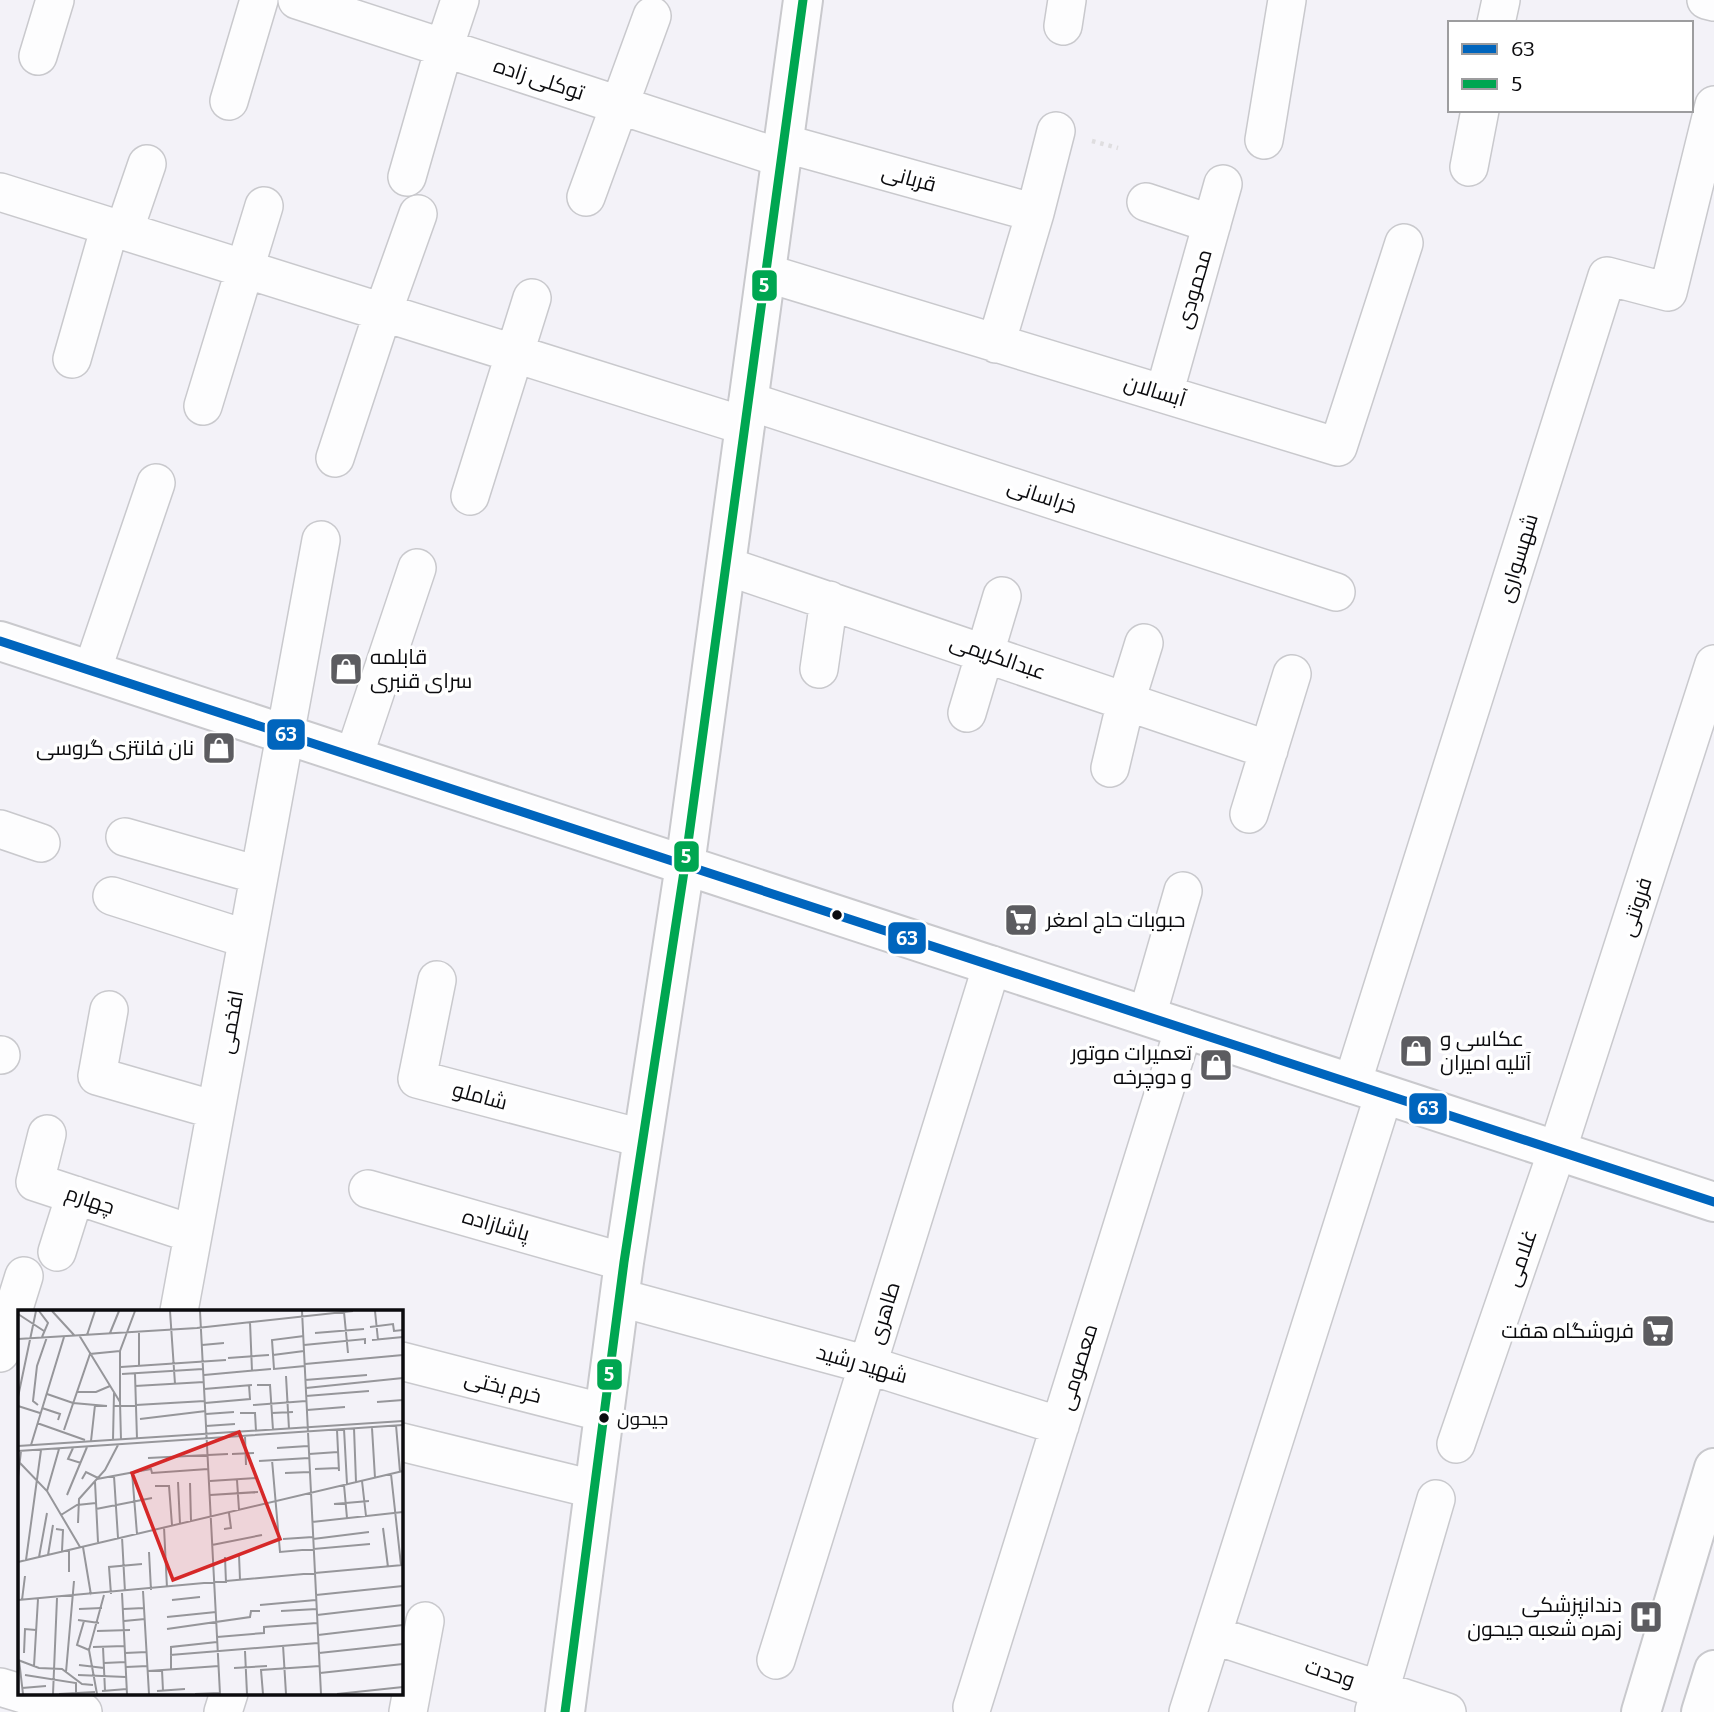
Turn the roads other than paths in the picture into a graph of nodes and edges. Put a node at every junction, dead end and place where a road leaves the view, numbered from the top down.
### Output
1 (55, 0) edge
2 (259, 0) edge
3 (298, 0) edge
4 (460, 0) edge
5 (803, 0) edge
6 (1287, 0) edge
7 (1501, 0) edge
8 (1706, 0) edge
9 (1714, 2) edge
10 (652, 16) dead end
11 (1496, 21) edge
12 (444, 48) junction
13 (38, 56) dead end
14 (229, 101) dead end
15 (1714, 104) edge
16 (620, 105) junction
17 (1480, 112) edge
18 (1056, 131) dead end
19 (1264, 140) dead end
20 (782, 151) junction
21 (147, 164) dead end
22 (1469, 167) dead end
23 (407, 177) dead end
24 (1223, 184) dead end
25 (0, 192) edge
26 (586, 197) dead end
27 (1146, 202) dead end
28 (264, 206) dead end
29 (1035, 213) junction
30 (418, 214) dead end
31 (1212, 223) junction
32 (117, 229) junction
33 (1404, 243) dead end
34 (244, 269) junction
35 (766, 273) junction
36 (532, 298) dead end
37 (383, 312) junction
38 (996, 344) junction
39 (516, 354) junction
40 (72, 359) dead end
41 (1164, 394) junction
42 (203, 406) dead end
43 (746, 414) junction
44 (335, 458) dead end
45 (156, 483) dead end
46 (470, 496) dead end
47 (321, 540) dead end
48 (726, 566) junction
49 (416, 568) dead end
50 (1336, 592) dead end
51 (1003, 596) dead end
52 (829, 600) junction
53 (0, 640) edge
54 (1144, 643) dead end
55 (986, 653) junction
56 (1714, 664) edge
57 (818, 669) dead end
58 (92, 671) junction
59 (1292, 674) dead end
60 (1126, 701) junction
61 (967, 713) dead end
62 (284, 733) junction
63 (1269, 750) junction
64 (355, 756) junction
65 (1110, 768) dead end
66 (1249, 814) dead end
67 (0, 829) edge
68 (125, 837) dead end
69 (41, 843) dead end
70 (685, 865) junction
71 (258, 875) junction
72 (1184, 891) dead end
73 (112, 896) dead end
74 (247, 939) junction
75 (992, 965) junction
76 (437, 980) dead end
77 (109, 1010) dead end
78 (1147, 1016) junction
79 (1184, 1028) junction
80 (1368, 1089) junction
81 (215, 1110) junction
82 (47, 1134) dead end
83 (641, 1138) junction
84 (1557, 1151) junction
85 (368, 1189) dead end
86 (75, 1195) junction
87 (1714, 1202) edge
88 (192, 1234) junction
89 (57, 1252) dead end
90 (24, 1276) dead end
91 (622, 1280) junction
92 (179, 1310) edge
93 (8, 1340) edge
94 (402, 1361) edge
95 (868, 1364) junction
96 (605, 1413) junction
97 (1060, 1426) junction
98 (402, 1442) edge
99 (1456, 1444) dead end
100 (1714, 1468) edge
101 (593, 1489) junction
102 (1436, 1499) dead end
103 (425, 1621) dead end
104 (1213, 1635) junction
105 (776, 1660) dead end
106 (1714, 1670) edge
107 (24, 1694) edge
108 (229, 1694) edge
109 (1377, 1701) edge
110 (972, 1706) dead end
111 (83, 1712) edge
112 (223, 1712) edge
113 (408, 1712) edge
114 (565, 1712) edge
115 (1188, 1712) edge
116 (1447, 1712) edge
117 (1641, 1712) edge
118 (1701, 1712) edge

1 - 13 street
2 - 14 street
3 - 12 street, توکلی زاده
4 - 12 street
5 - 20 main road
6 - 19 street
7 - 11 street
8 - 9 street
10 - 16 street
12 - 16 street, توکلی زاده
12 - 23 street
15 - 80 street, شهسواری
16 - 20 street, توکلی زاده
16 - 26 street
17 - 22 street
18 - 29 street
20 - 29 street, قربانی
20 - 35 main road
21 - 32 street
24 - 31 street, محمودی
25 - 32 street, خراسانی
27 - 31 street
28 - 34 street
29 - 38 street
30 - 37 street
31 - 41 street, محمودی
32 - 34 street, خراسانی
32 - 40 street
33 - 41 street, آبسالان
34 - 37 street, خراسانی
34 - 42 street
35 - 38 street, آبسالان
35 - 43 main road
36 - 39 street
37 - 39 street, خراسانی
37 - 44 street
38 - 41 street, آبسالان
39 - 43 street, خراسانی
39 - 46 street
43 - 48 main road
43 - 50 street, خراسانی
45 - 58 street
47 - 62 street, افخمی
48 - 52 street, عبدالکریمی
48 - 70 main road
49 - 64 street
51 - 55 street
52 - 55 street, عبدالکریمی
52 - 57 street
53 - 58 main road
54 - 60 street
55 - 60 street, عبدالکریمی
55 - 61 street
56 - 84 street, فروتنی
58 - 62 main road
59 - 63 street
60 - 63 street, عبدالکریمی
60 - 65 street
62 - 64 main road
62 - 71 street, افخمی
63 - 66 street
64 - 70 main road
67 - 69 street
68 - 71 street
70 - 75 main road
70 - 83 main road
71 - 74 street, افخمی
72 - 78 street
73 - 74 street
74 - 81 street, افخمی
75 - 78 main road
75 - 95 street, طاهری
76 - 83 street, شاملو
77 - 81 street
78 - 79 main road
79 - 80 main road
79 - 97 street, معصومی
80 - 84 main road
80 - 104 street
81 - 88 street, افخمی
82 - 86 street, چهارم
83 - 91 main road
84 - 87 main road
84 - 99 street, غلامی
85 - 91 street, پاشازاده
86 - 88 street, چهارم
86 - 89 street
88 - 92 street, افخمی
90 - 93 street
91 - 95 street, شهید رشید
91 - 96 main road
94 - 96 street, خرم بختی
95 - 97 street, شهید رشید
95 - 105 street, طاهری
96 - 101 main road
97 - 110 street, معصومی
98 - 101 street
100 - 117 main road
101 - 114 main road
102 - 109 street
103 - 113 street
104 - 109 street, وحدت
104 - 115 street
106 - 118 main road
107 - 111 street
108 - 112 street
109 - 116 street, وحدت

